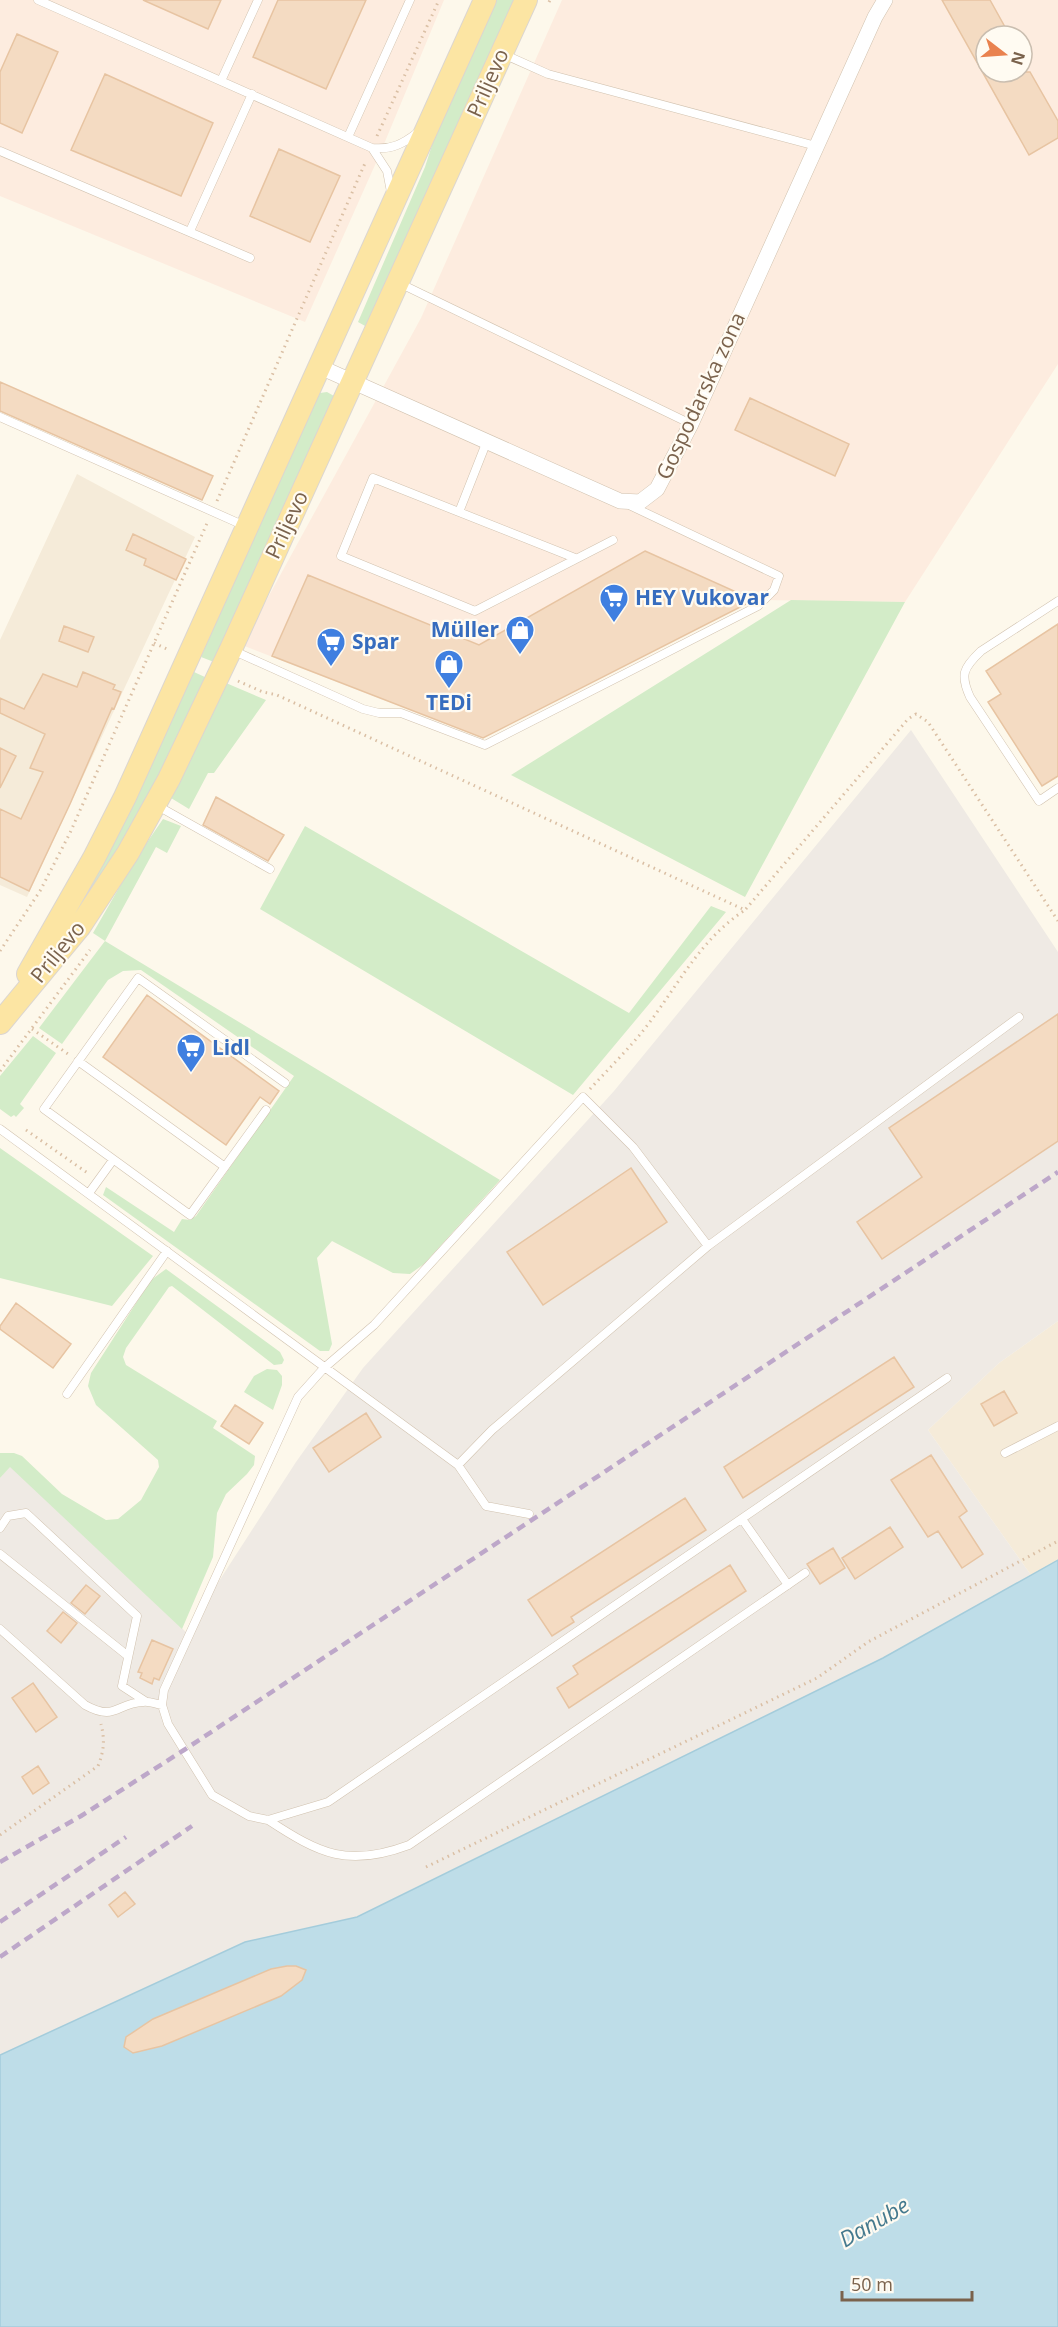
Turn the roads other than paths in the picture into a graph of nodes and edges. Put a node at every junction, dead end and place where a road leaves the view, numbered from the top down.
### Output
1 (38, 0) edge
2 (258, 0) edge
3 (410, 0) edge
4 (485, 0) edge
5 (526, 0) edge
6 (885, 0) edge
7 (502, 54) junction
8 (221, 81) junction
9 (252, 94) junction
10 (429, 123) junction
11 (348, 137) junction
12 (816, 146) junction
13 (372, 148) junction
14 (0, 151) edge
15 (390, 212) junction
16 (190, 231) junction
17 (250, 258) dead end
18 (398, 283) junction
19 (320, 367) junction
20 (353, 381) junction
21 (0, 417) edge
22 (691, 424) junction
23 (487, 441) junction
24 (620, 501) junction
25 (459, 512) junction
26 (248, 527) junction
27 (614, 540) dead end
28 (575, 558) junction
29 (1058, 600) edge
30 (231, 649) junction
31 (1058, 788) edge
32 (156, 804) junction
33 (270, 869) dead end
34 (1019, 1017) dead end
35 (0, 1023) edge
36 (78, 1061) junction
37 (285, 1083) dead end
38 (267, 1110) dead end
39 (0, 1129) edge
40 (113, 1160) junction
41 (225, 1167) junction
42 (89, 1193) junction
43 (708, 1246) junction
44 (167, 1251) junction
45 (324, 1368) junction
46 (947, 1378) dead end
47 (67, 1394) dead end
48 (1058, 1425) edge
49 (1005, 1454) dead end
50 (458, 1465) junction
51 (529, 1514) dead end
52 (742, 1519) junction
53 (0, 1528) edge
54 (0, 1554) edge
55 (805, 1574) dead end
56 (788, 1585) junction
57 (0, 1629) edge
58 (128, 1656) junction
59 (145, 1701) junction
60 (162, 1706) junction
61 (268, 1820) junction

1 - 8 lane
2 - 8 lane
3 - 11 lane
4 - 10 main road, Priljevo
5 - 7 main road, Priljevo
6 - 12 street, Gospodarska zona
7 - 12 lane
7 - 18 main road, Priljevo
8 - 9 lane
9 - 11 lane
9 - 16 lane
10 - 13 lane
10 - 15 main road, Priljevo
11 - 13 lane
12 - 22 street, Gospodarska zona
13 - 15 lane
14 - 16 lane
15 - 19 main road, Priljevo
16 - 17 lane
18 - 20 main road, Priljevo
18 - 22 lane
19 - 20 street
19 - 26 main road, Priljevo
20 - 23 street
20 - 30 main road, Priljevo
21 - 26 lane
22 - 24 street, Gospodarska zona
23 - 24 street
23 - 25 lane
24 - 30 lane
25 - 28 lane
25 - 28 lane
26 - 35 main road, Priljevo
27 - 28 lane
29 - 31 lane
30 - 32 main road, Priljevo
32 - 33 lane
32 - 35 main road, Priljevo
34 - 43 lane
36 - 37 lane
36 - 40 lane
36 - 41 lane
38 - 41 lane
39 - 42 lane
40 - 41 lane
40 - 42 lane
42 - 44 lane
43 - 45 lane
43 - 50 lane
44 - 45 lane
44 - 47 lane
45 - 50 lane
45 - 60 lane
46 - 52 lane
48 - 49 lane
50 - 51 lane
52 - 56 lane
52 - 61 lane
53 - 58 lane
54 - 58 lane
55 - 56 lane
56 - 61 lane
57 - 59 lane
58 - 59 lane
59 - 60 lane
60 - 61 lane

